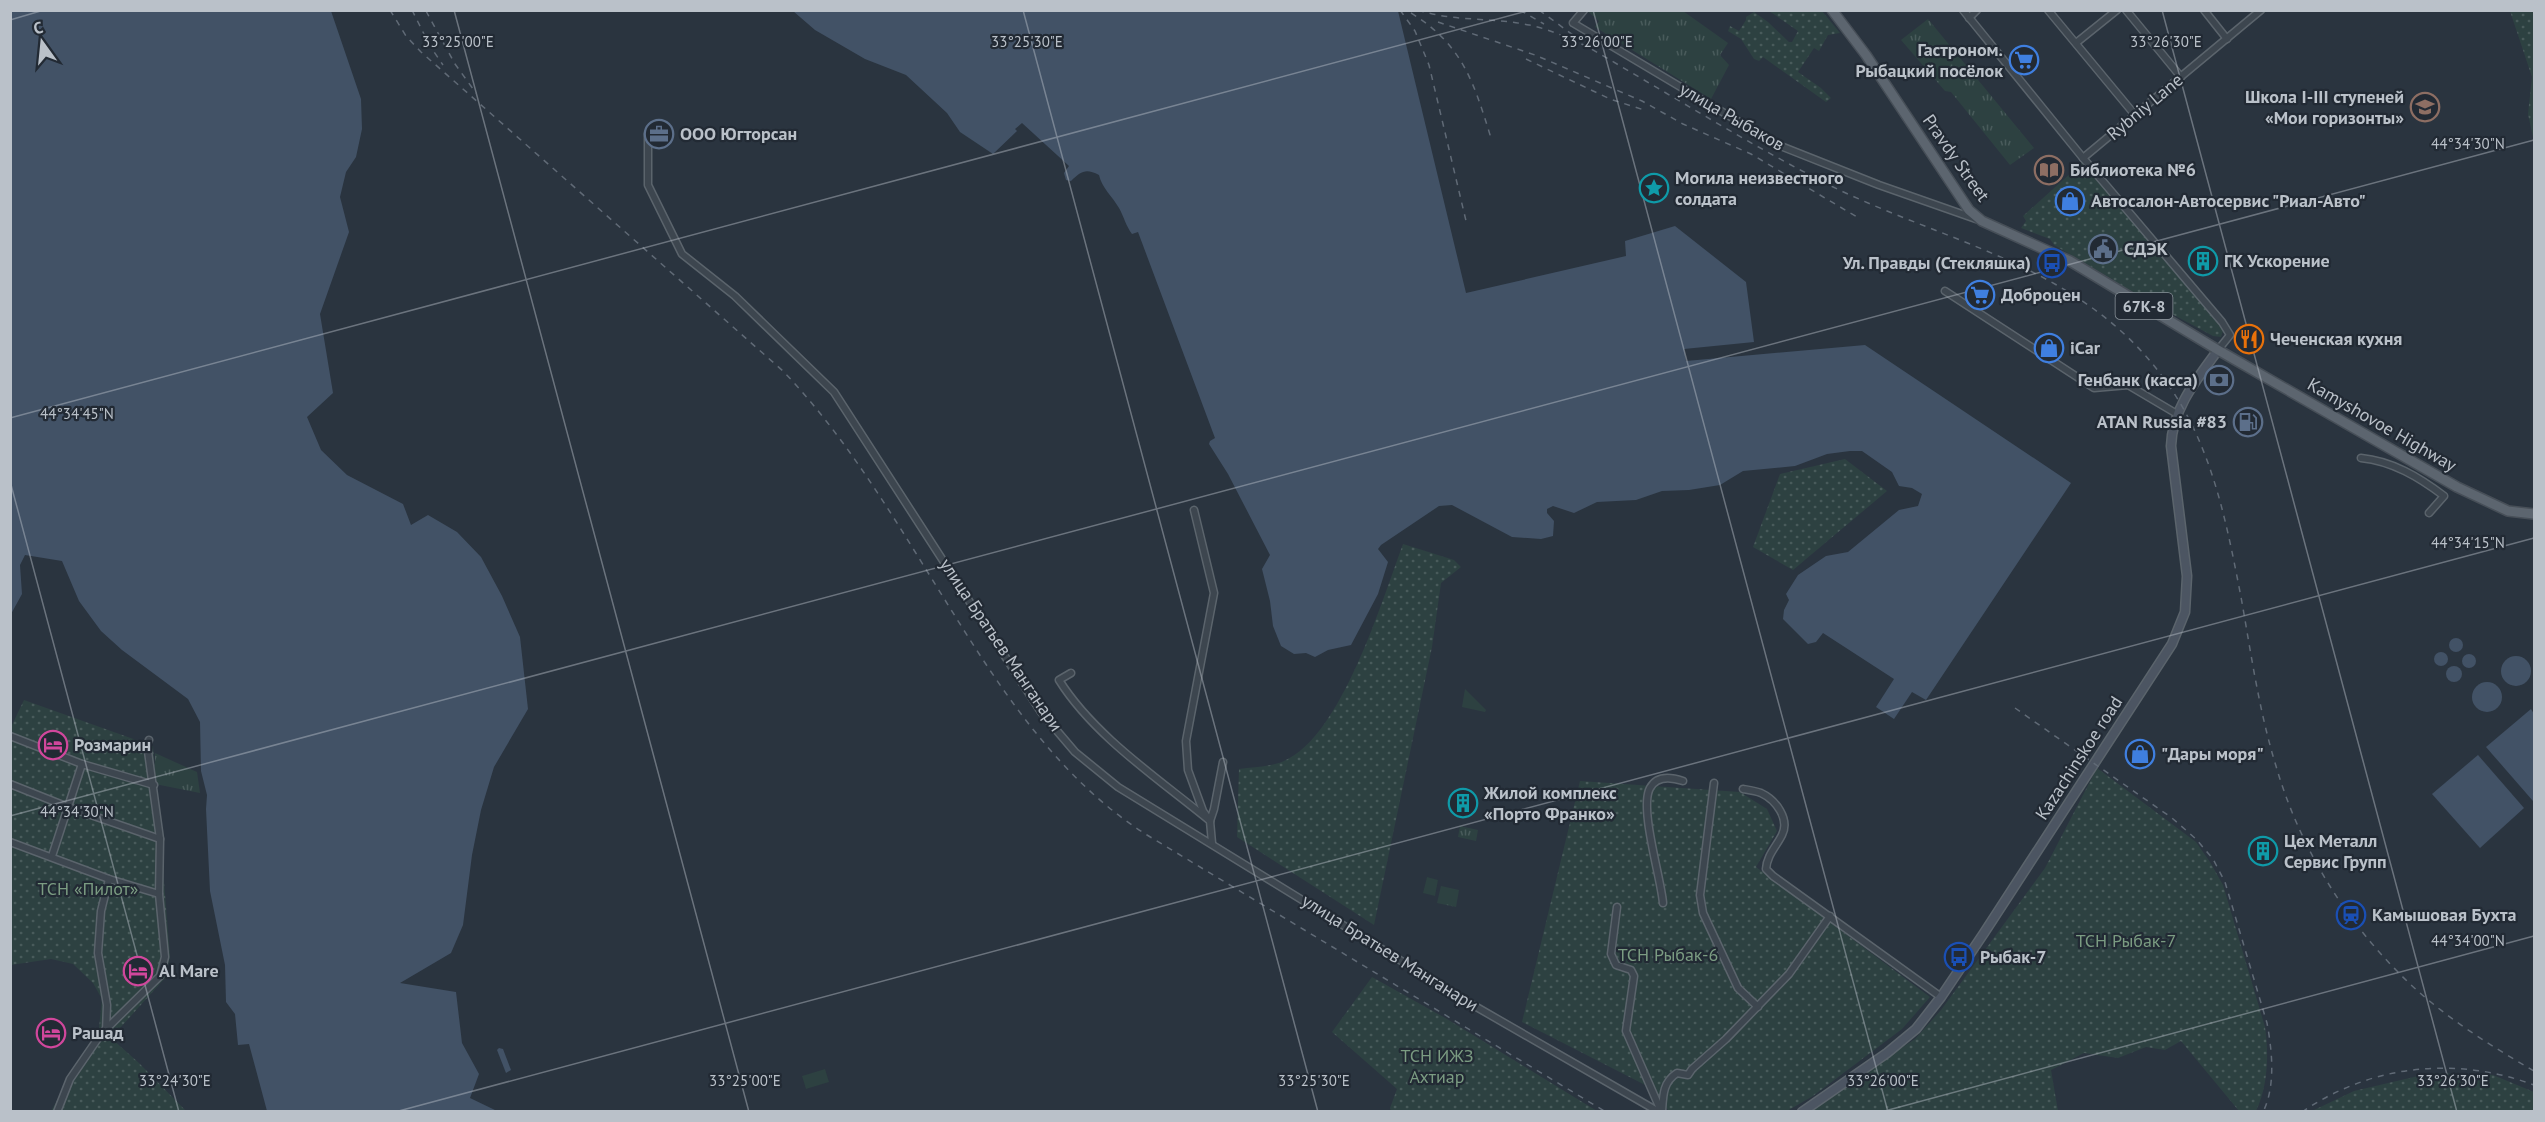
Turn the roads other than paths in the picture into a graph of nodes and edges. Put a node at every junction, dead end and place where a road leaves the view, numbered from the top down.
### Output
1 (1584, 10) edge
2 (1832, 10) edge
3 (1963, 10) edge
4 (1977, 10) edge
5 (2048, 10) edge
6 (2117, 10) edge
7 (2126, 10) edge
8 (2204, 10) edge
9 (2262, 10) edge
10 (1969, 18) junction
11 (2227, 39) junction
12 (2076, 43) junction
13 (2181, 77) junction
14 (2135, 115) junction
15 (648, 134) dead end
16 (2083, 158) junction
17 (1982, 221) junction
18 (1945, 291) dead end
19 (2218, 350) junction
20 (2176, 414) junction
21 (2361, 458) dead end
22 (1194, 510) dead end
23 (2429, 513) dead end
24 (2535, 514) edge
25 (1071, 674) dead end
26 (10, 736) edge
27 (149, 740) dead end
28 (1223, 762) dead end
29 (82, 764) junction
30 (1683, 781) dead end
31 (1713, 783) dead end
32 (10, 784) edge
33 (154, 785) junction
34 (1743, 789) dead end
35 (68, 807) junction
36 (1210, 821) junction
37 (160, 839) junction
38 (10, 842) edge
39 (1212, 843) junction
40 (52, 856) junction
41 (109, 879) junction
42 (159, 894) junction
43 (1663, 903) dead end
44 (1617, 907) dead end
45 (1830, 916) junction
46 (1941, 998) junction
47 (1758, 1007) junction
48 (106, 1031) junction
49 (57, 1112) edge
50 (1661, 1112) edge
51 (1802, 1112) edge

1 - 17 street, улица Рыбаков
2 - 17 main road, Pravdy Street
3 - 10 street
4 - 10 street
5 - 12 street
6 - 12 street
7 - 13 street
8 - 11 street
9 - 11 street, Rybniy Lane
10 - 16 street
11 - 13 street, Rybniy Lane
12 - 14 street
13 - 14 street, Rybniy Lane
14 - 16 street, Rybniy Lane
15 - 39 street, улица Братьев Манганари
16 - 19 street
17 - 19 main road, Pravdy Street / 67К-8
18 - 20 street
19 - 20 main road, Kazachinskoe road
19 - 24 main road, Kamyshovoe Highway / 67К-8
20 - 46 main road, Kazachinskoe road
21 - 23 street
22 - 36 street
25 - 36 street
26 - 29 street
27 - 33 street
28 - 36 street
29 - 33 street
29 - 35 street
30 - 43 street
31 - 47 street
32 - 35 street
33 - 37 street
34 - 45 street
35 - 37 street
35 - 40 street
36 - 39 street
37 - 42 street
38 - 40 street
39 - 50 street, улица Братьев Манганари
40 - 41 street
41 - 42 street
41 - 48 street
42 - 48 street
44 - 50 street
45 - 46 street
45 - 47 street
46 - 51 main road, Kazachinskoe road
47 - 50 street
48 - 49 street

